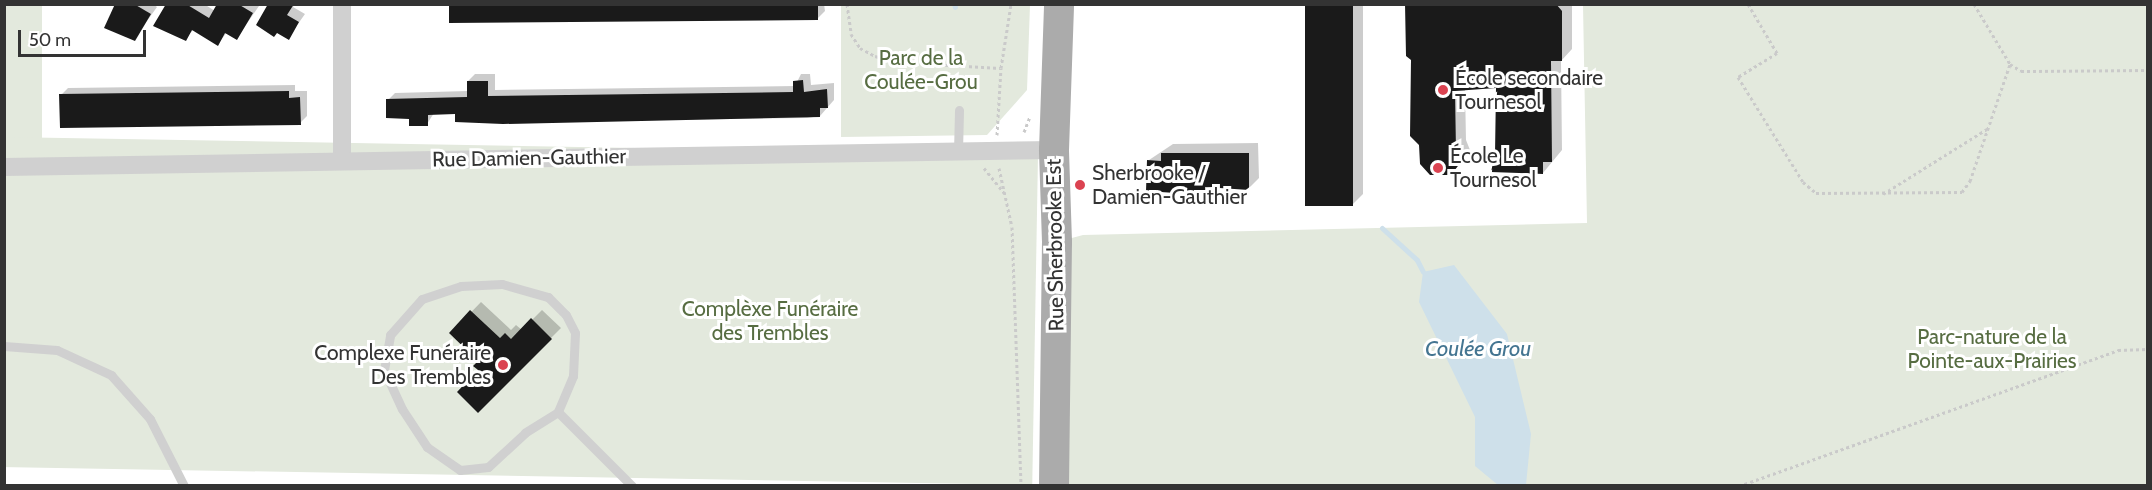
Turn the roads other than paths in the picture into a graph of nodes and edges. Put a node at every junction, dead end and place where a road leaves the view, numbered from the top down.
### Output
1 (342, 4) edge
2 (1059, 4) edge
3 (958, 110) dead end
4 (1054, 150) junction
5 (958, 152) junction
6 (342, 161) junction
7 (4, 167) edge
8 (4, 346) edge
9 (558, 412) junction
10 (184, 486) edge
11 (632, 486) edge
12 (1054, 486) edge

1 - 6 street
2 - 4 main road, Rue Sherbrooke Est
3 - 5 lane
4 - 5 street, Rue Damien-Gauthier
4 - 12 main road, Rue Sherbrooke Est
5 - 6 street, Rue Damien-Gauthier
6 - 7 street, Rue Damien-Gauthier
8 - 10 lane
9 - 9 lane
9 - 11 lane

